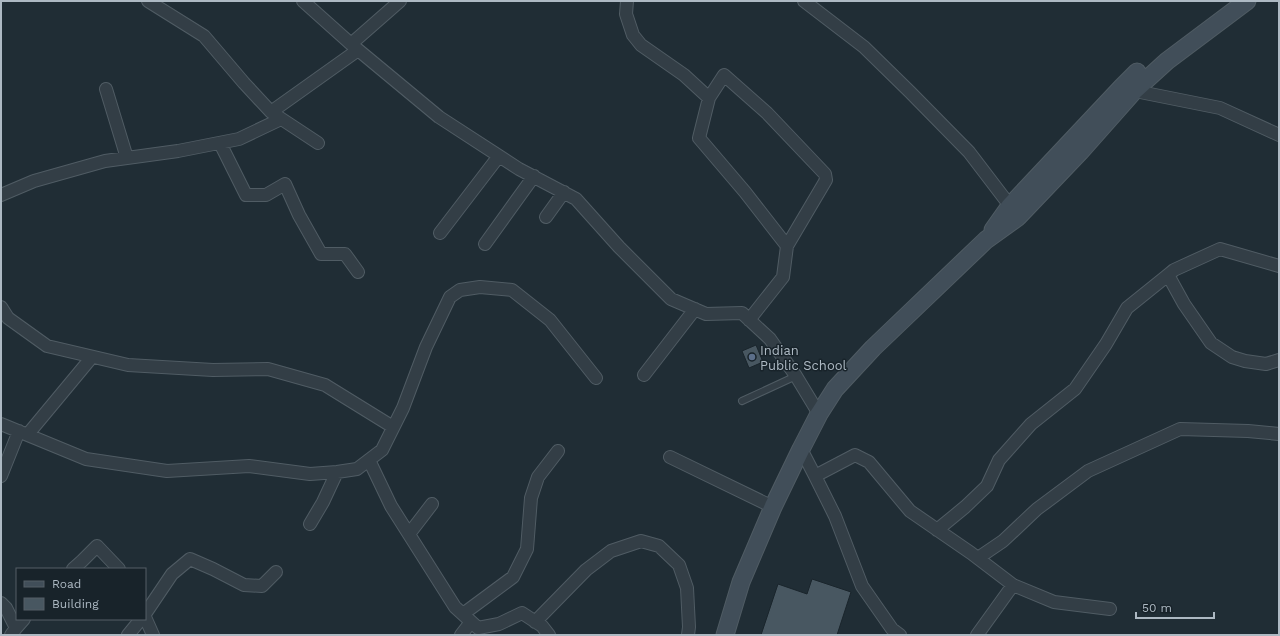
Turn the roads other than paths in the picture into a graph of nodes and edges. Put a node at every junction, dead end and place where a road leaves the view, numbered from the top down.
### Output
1 (148, 1) edge
2 (303, 1) edge
3 (400, 1) edge
4 (627, 1) edge
5 (804, 1) edge
6 (1227, 1) edge
7 (1247, 1) edge
8 (354, 47) junction
9 (106, 89) dead end
10 (1127, 89) junction
11 (709, 98) junction
12 (276, 115) junction
13 (1279, 135) edge
14 (220, 142) junction
15 (318, 143) dead end
16 (499, 156) junction
17 (127, 158) junction
18 (534, 176) junction
19 (564, 192) junction
20 (1, 195) edge
21 (1014, 212) junction
22 (546, 217) dead end
23 (440, 233) dead end
24 (486, 244) dead end
25 (787, 246) junction
26 (1279, 266) edge
27 (358, 272) dead end
28 (1168, 275) junction
29 (1, 307) edge
30 (695, 309) junction
31 (749, 320) junction
32 (92, 356) junction
33 (1279, 360) edge
34 (644, 375) dead end
35 (796, 376) junction
36 (596, 378) dead end
37 (742, 401) dead end
38 (819, 414) junction
39 (1, 424) edge
40 (393, 427) junction
41 (24, 433) junction
42 (1279, 434) edge
43 (801, 449) junction
44 (558, 451) dead end
45 (670, 457) dead end
46 (369, 460) junction
47 (337, 472) junction
48 (1, 476) edge
49 (815, 476) junction
50 (432, 504) dead end
51 (773, 507) junction
52 (310, 524) dead end
53 (937, 530) junction
54 (409, 534) junction
55 (978, 558) junction
56 (74, 568) edge
57 (118, 568) edge
58 (276, 572) dead end
59 (1013, 585) junction
60 (149, 599) edge
61 (1, 603) edge
62 (1110, 609) dead end
63 (146, 611) edge
64 (146, 618) edge
65 (467, 618) junction
66 (23, 620) edge
67 (140, 620) edge
68 (535, 622) junction
69 (13, 632) edge
70 (892, 633) edge
71 (128, 635) edge
72 (153, 635) edge
73 (461, 635) edge
74 (549, 635) edge
75 (688, 635) edge
76 (725, 635) edge
77 (977, 635) edge

1 - 12 street
2 - 8 street
3 - 8 street
4 - 11 street
5 - 21 street
6 - 10 street
7 - 10 street
8 - 12 street
8 - 16 street
9 - 17 street
10 - 13 street
10 - 21 street
11 - 25 street
11 - 25 street
12 - 14 street
12 - 15 street
14 - 17 street
14 - 27 street
16 - 18 street
16 - 23 street
17 - 20 street
18 - 19 street
18 - 24 street
19 - 22 street
19 - 30 street
21 - 38 street
25 - 31 street
26 - 28 street
28 - 33 street
28 - 53 street
29 - 32 street
30 - 31 street
30 - 34 street
31 - 35 street
32 - 40 street
32 - 41 street
35 - 37 lane
35 - 38 street
36 - 40 street
38 - 43 street
39 - 41 street
40 - 46 street
41 - 47 street
41 - 48 street
42 - 55 street
43 - 49 street
43 - 51 street
44 - 65 street
45 - 51 street
46 - 47 street
46 - 54 street
47 - 52 street
49 - 53 street
49 - 70 street
50 - 54 street
51 - 76 street
53 - 55 street
54 - 65 street
55 - 59 street
56 - 57 street
58 - 60 street
59 - 62 street
59 - 77 street
60 - 63 street
61 - 69 street
64 - 72 street
65 - 68 street
65 - 73 street
66 - 69 street
67 - 71 street
68 - 74 street
68 - 75 street

